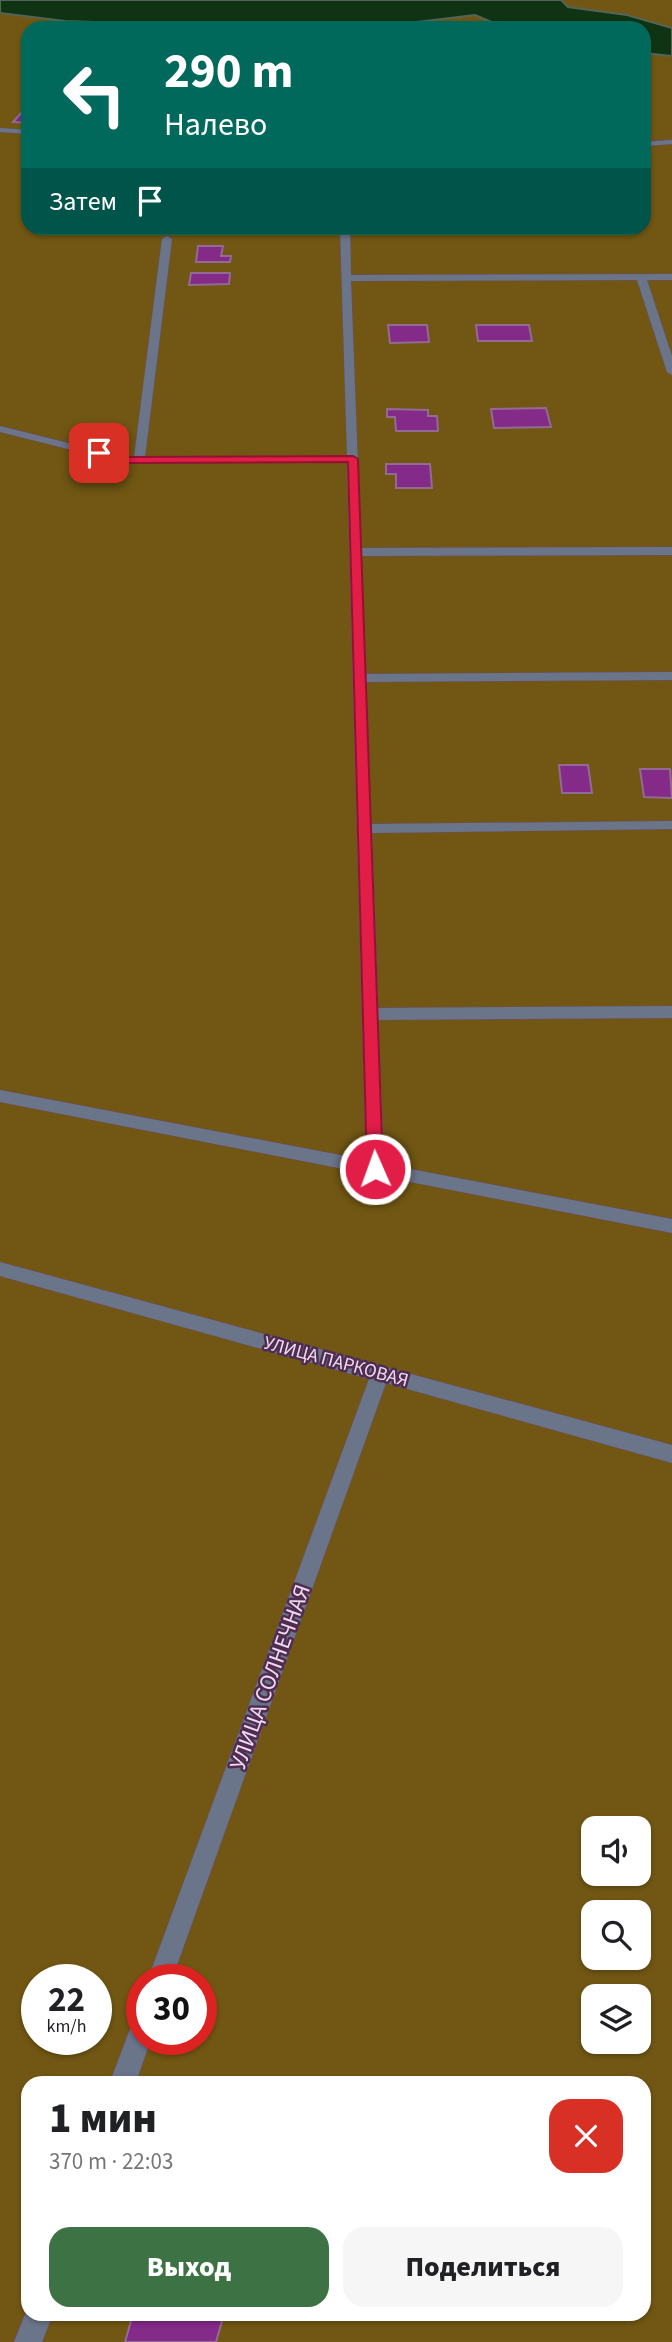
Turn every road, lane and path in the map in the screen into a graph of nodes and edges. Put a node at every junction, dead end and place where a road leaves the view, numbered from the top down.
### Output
1 (0, 130) edge
2 (21, 132) edge
3 (672, 142) edge
4 (651, 144) edge
5 (345, 235) edge
6 (167, 239) dead end
7 (672, 276) edge
8 (641, 277) junction
9 (347, 278) junction
10 (672, 372) edge
11 (0, 429) edge
12 (353, 459) junction
13 (139, 460) junction
14 (672, 551) edge
15 (356, 552) junction
16 (672, 676) edge
17 (360, 678) junction
18 (672, 825) edge
19 (364, 829) junction
20 (672, 1012) edge
21 (370, 1014) junction
22 (0, 1096) edge
23 (375, 1169) junction
24 (672, 1226) edge
25 (0, 1269) edge
26 (380, 1374) junction
27 (672, 1454) edge
28 (165, 1964) edge
29 (133, 2055) edge
30 (125, 2076) edge
31 (36, 2321) edge
32 (28, 2342) edge

1 - 2 street
3 - 4 street
5 - 9 street
6 - 13 street
7 - 8 street
8 - 9 street
8 - 10 street
9 - 12 street
11 - 13 street
12 - 13 street
12 - 15 street
14 - 15 street
15 - 17 street
16 - 17 street
17 - 19 street
18 - 19 street
19 - 21 street
20 - 21 street
21 - 23 street
22 - 23 street
23 - 24 street
25 - 26 street, УЛИЦА ПАРКОВАЯ
26 - 27 street, УЛИЦА ПАРКОВАЯ
26 - 28 street, УЛИЦА СОЛНЕЧНАЯ
29 - 30 street
31 - 32 street

